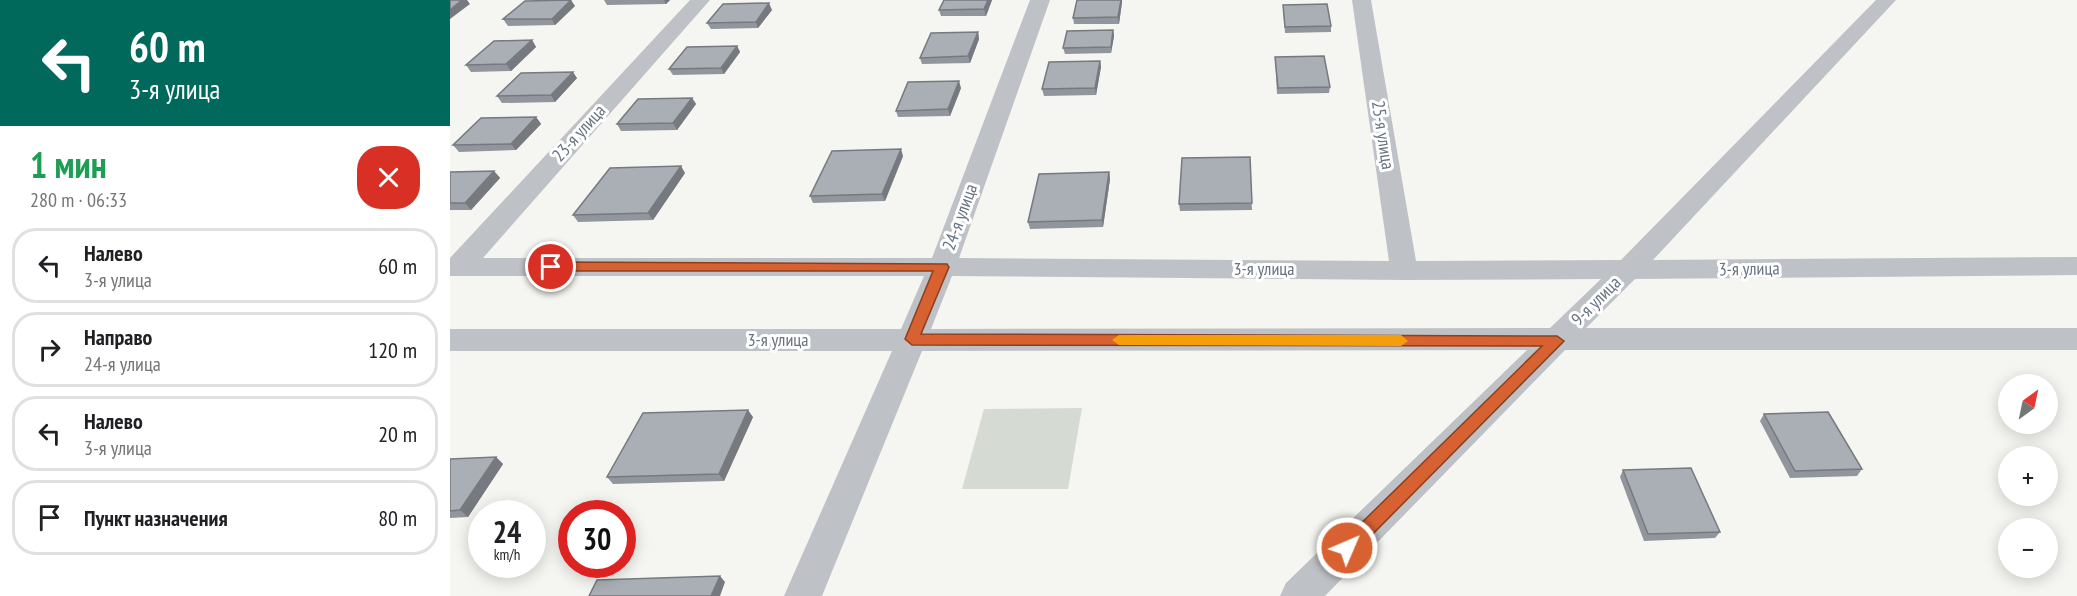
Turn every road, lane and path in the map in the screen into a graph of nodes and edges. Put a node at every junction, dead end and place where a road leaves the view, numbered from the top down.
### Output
1 (699, 0) edge
2 (1040, 0) edge
3 (1361, 0) edge
4 (1887, 0) edge
5 (2077, 266) edge
6 (455, 267) edge
7 (942, 267) junction
8 (1627, 270) junction
9 (1404, 271) junction
10 (912, 339) junction
11 (2077, 339) edge
12 (450, 340) edge
13 (1557, 341) junction
14 (803, 596) edge
15 (1299, 596) edge

1 - 6 street, 23-я улица
2 - 7 street, 24-я улица
3 - 9 street, 25-я улица
4 - 8 street, 9-я улица
5 - 8 street, 3-я улица
6 - 7 street, 3-я улица
7 - 9 street, 3-я улица
7 - 10 street, 24-я улица
8 - 9 street, 3-я улица
8 - 13 street, 9-я улица
10 - 12 street, 3-я улица
10 - 13 street, 3-я улица
10 - 14 street, 24-я улица
11 - 13 street, 3-я улица
13 - 15 street, 9-я улица

